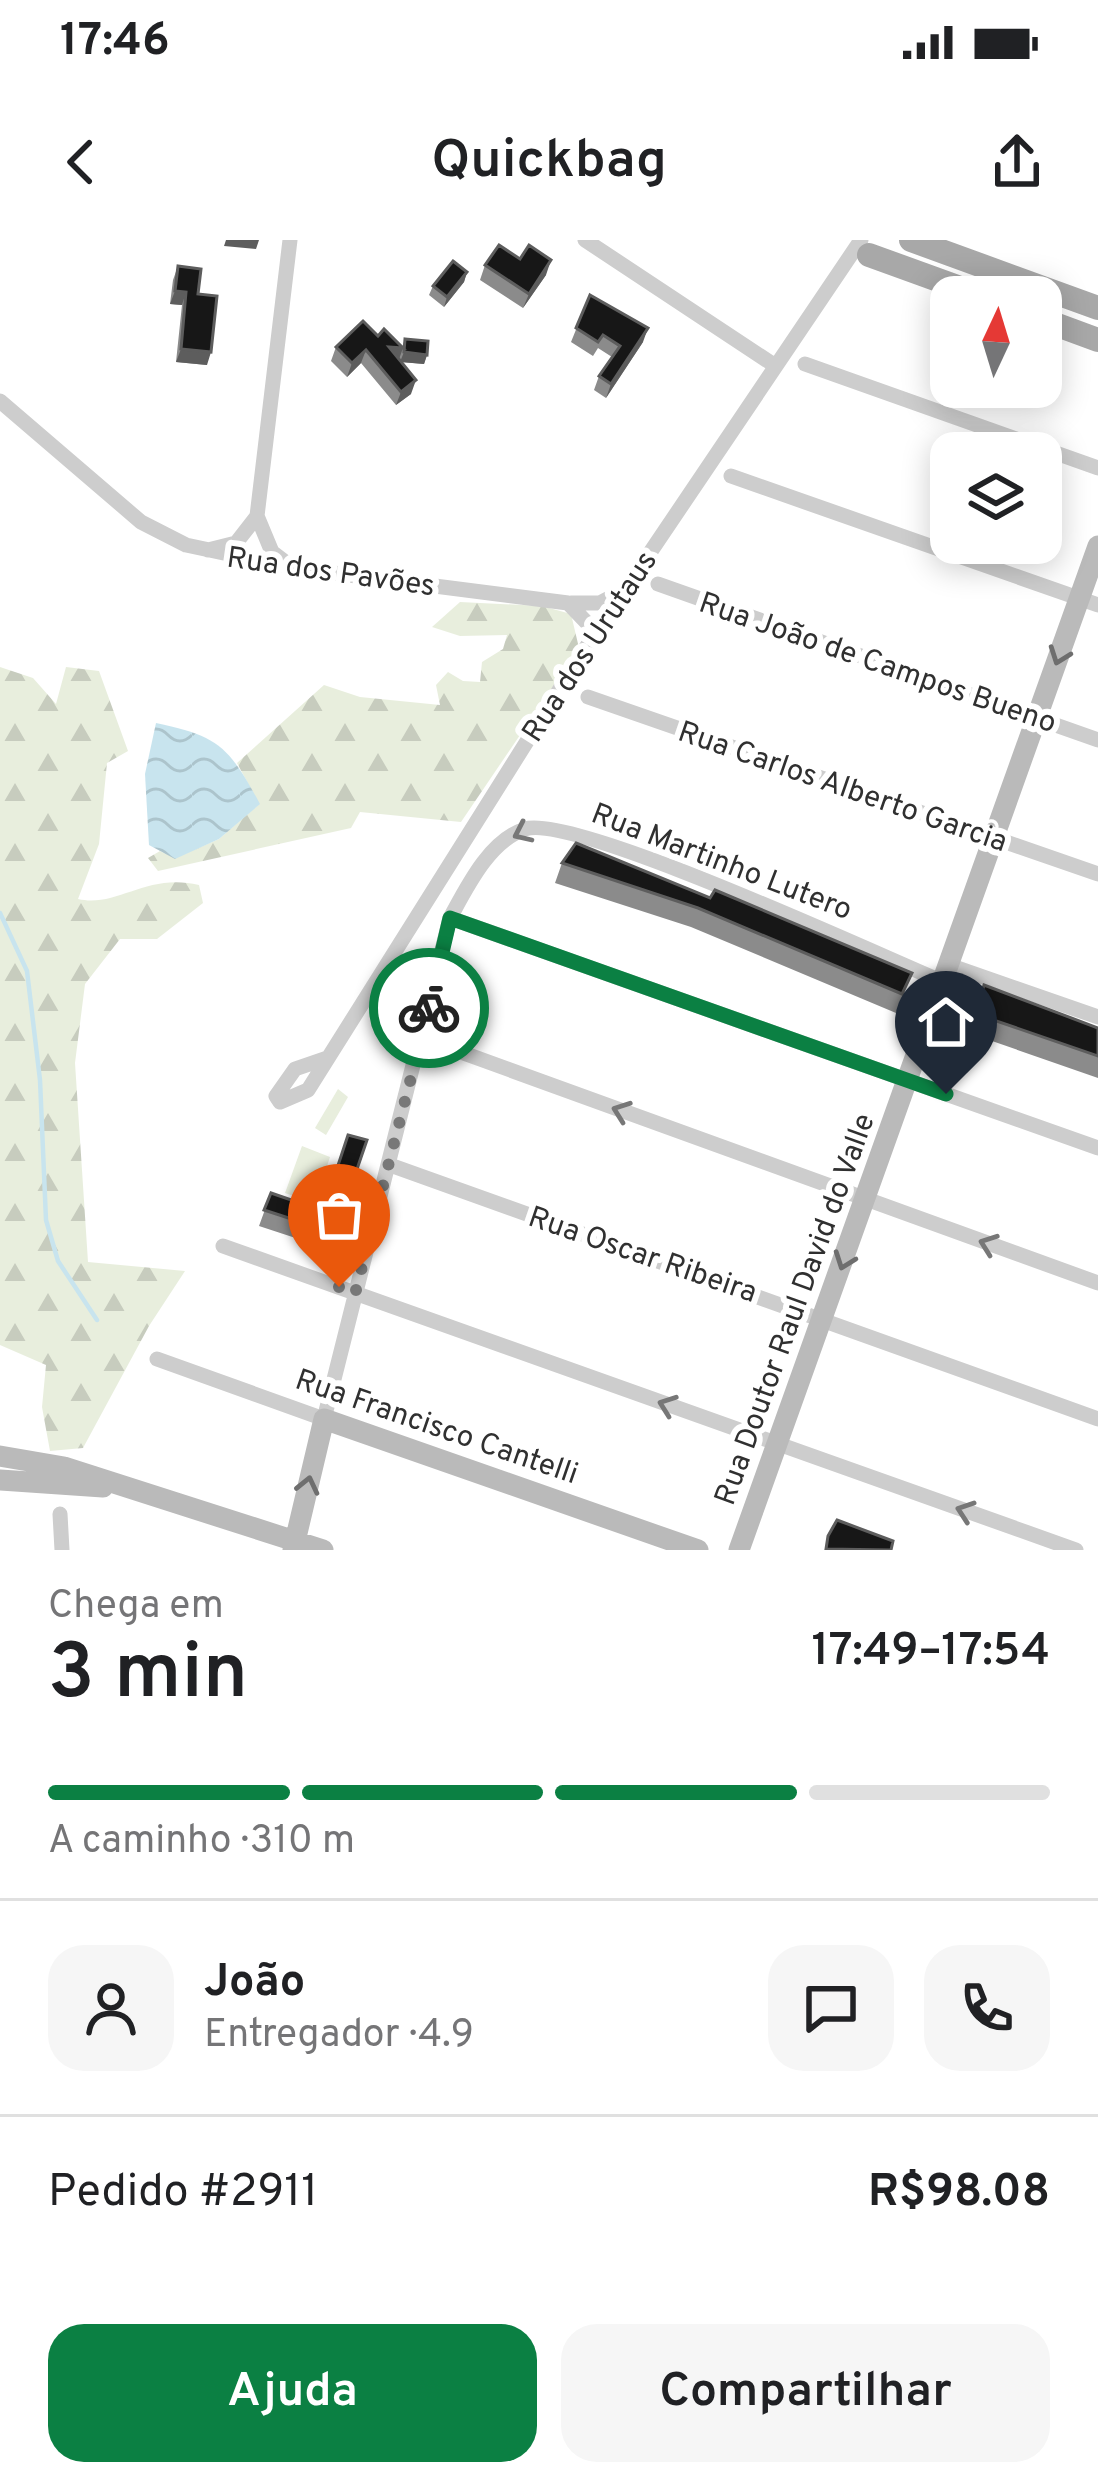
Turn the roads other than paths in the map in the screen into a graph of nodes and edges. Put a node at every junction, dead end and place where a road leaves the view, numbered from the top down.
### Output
1 (290, 240) edge
2 (585, 240) edge
3 (911, 240) edge
4 (865, 248) edge
5 (941, 250) junction
6 (931, 276) joint
7 (1098, 308) edge
8 (1062, 327) edge
9 (1098, 340) edge
10 (805, 364) dead end
11 (774, 365) junction
12 (0, 401) edge
13 (1098, 468) edge
14 (731, 476) dead end
15 (257, 516) junction
16 (1098, 546) edge
17 (202, 551) junction
18 (294, 568) junction
19 (658, 584) dead end
20 (628, 585) junction
21 (1089, 601) edge
22 (568, 603) junction
23 (585, 649) junction
24 (588, 697) dead end
25 (1037, 718) junction
26 (1098, 740) edge
27 (994, 838) junction
28 (1098, 874) edge
29 (450, 918) junction
30 (946, 973) junction
31 (1098, 1016) edge
32 (422, 1038) junction
33 (327, 1058) dead end
34 (908, 1080) junction
35 (1098, 1148) edge
36 (390, 1165) junction
37 (866, 1200) junction
38 (223, 1246) dead end
39 (1098, 1283) edge
40 (355, 1294) junction
41 (824, 1318) junction
42 (157, 1359) dead end
43 (324, 1419) junction
44 (1098, 1419) edge
45 (777, 1444) junction
46 (0, 1456) edge
47 (0, 1480) edge
48 (122, 1487) junction
49 (60, 1514) dead end
50 (294, 1545) edge
51 (62, 1550) edge
52 (323, 1550) edge
53 (698, 1550) edge
54 (739, 1550) edge
55 (1076, 1550) edge

1 - 15 street
2 - 11 street
3 - 5 main road
4 - 6 main road
4 - 11 street, Rua dos Urutaus
5 - 6 main road
5 - 7 main road
8 - 9 main road
10 - 13 street
11 - 20 street, Rua dos Urutaus
12 - 17 street, Rua dos Pavões
14 - 21 street
15 - 17 street
15 - 18 street
16 - 21 street, Rua Doutor Raul David do Valle
17 - 18 street, Rua dos Pavões
18 - 22 street, Rua dos Pavões
19 - 25 street, Rua João de Campos Bueno
20 - 22 street, Rua dos Pavões
20 - 23 street, Rua dos Urutaus
21 -> 25 street, Rua Doutor Raul David do Valle
22 - 23 street
23 - 33 street, Rua dos Urutaus
24 - 27 street, Rua Carlos Alberto Garcia
25 - 26 street, Rua João de Campos Bueno
25 - 27 street, Rua Doutor Raul David do Valle
27 - 28 street, Rua Carlos Alberto Garcia
27 - 30 street, Rua Doutor Raul David do Valle
30 -> 29 street, Rua Martinho Lutero
29 - 32 street, Rua Martinho Lutero
29 - 34 street
30 - 31 street, Rua Martinho Lutero
30 - 34 street, Rua Doutor Raul David do Valle
32 - 36 street, Rua Martinho Lutero
37 -> 32 street
34 - 35 street
34 - 37 street, Rua Doutor Raul David do Valle
36 - 40 street, Rua Martinho Lutero
36 - 41 street, Rua Oscar Ribeira
39 -> 37 street
37 -> 41 street, Rua Doutor Raul David do Valle
38 - 40 street
40 - 43 street, Rua Martinho Lutero
45 -> 40 street
41 - 44 street, Rua Oscar Ribeira
41 - 45 street, Rua Doutor Raul David do Valle
42 - 43 street, Rua Francisco Cantelli
50 -> 43 street, Rua Martinho Lutero
43 - 53 street, Rua Francisco Cantelli
45 - 54 street, Rua Doutor Raul David do Valle
55 -> 45 street
46 - 48 street
47 - 48 street
48 - 50 street
49 - 51 street
50 - 52 street

